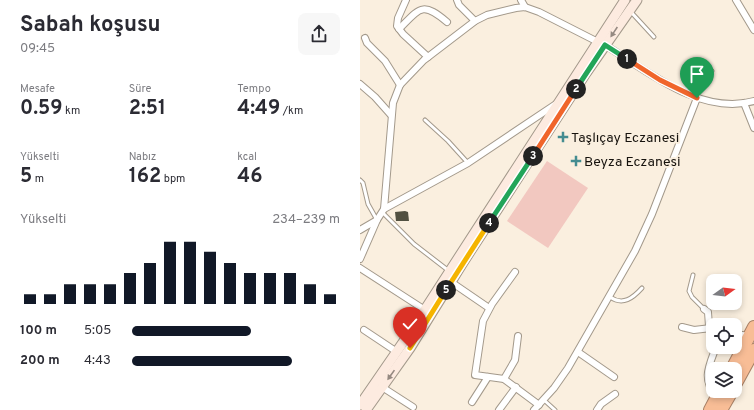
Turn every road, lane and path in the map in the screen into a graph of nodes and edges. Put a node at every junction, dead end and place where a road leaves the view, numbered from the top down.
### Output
1 (406, 0) edge
2 (457, 0) edge
3 (521, 0) edge
4 (625, 0) edge
5 (637, 0) edge
6 (736, 0) edge
7 (525, 7) junction
8 (630, 11) junction
9 (475, 21) junction
10 (447, 22) dead end
11 (399, 29) junction
12 (754, 30) edge
13 (654, 37) dead end
14 (365, 38) dead end
15 (601, 43) junction
16 (428, 57) junction
17 (712, 71) dead end
18 (360, 84) edge
19 (400, 85) junction
20 (687, 94) junction
21 (697, 98) junction
22 (754, 101) edge
23 (559, 102) junction
24 (744, 103) junction
25 (391, 115) junction
26 (425, 120) dead end
27 (754, 128) edge
28 (468, 163) junction
29 (360, 180) edge
30 (384, 210) junction
31 (377, 220) junction
32 (360, 230) edge
33 (360, 258) edge
34 (360, 268) edge
35 (449, 271) junction
36 (515, 272) dead end
37 (693, 275) dead end
38 (451, 282) junction
39 (642, 288) dead end
40 (610, 297) junction
41 (489, 308) junction
42 (704, 309) joint
43 (425, 310) junction
44 (708, 318) edge
45 (682, 327) dead end
46 (706, 329) edge
47 (364, 330) dead end
48 (752, 331) edge
49 (742, 333) edge
50 (518, 336) dead end
51 (754, 350) edge
52 (397, 352) junction
53 (578, 352) junction
54 (736, 362) edge
55 (742, 372) edge
56 (488, 377) junction
57 (614, 377) dead end
58 (504, 380) junction
59 (516, 386) junction
60 (382, 387) junction
61 (615, 394) dead end
62 (716, 398) edge
63 (728, 398) edge
64 (544, 400) junction
65 (472, 402) dead end
66 (360, 405) edge
67 (539, 405) junction
68 (413, 407) dead end
69 (366, 410) edge
70 (499, 410) edge
71 (534, 410) edge
72 (555, 410) edge
73 (597, 410) edge
74 (710, 410) edge
75 (721, 410) edge

1 - 11 street
2 - 9 street
3 - 7 street
4 - 15 street
5 - 8 street
6 - 12 street
7 - 9 street
7 - 15 street
8 - 13 lane
8 -> 15 street
9 - 16 street
10 - 11 street
11 - 16 street
14 - 19 street
15 - 20 street
15 - 23 street
15 - 38 street
16 - 19 street
17 - 20 lane
18 - 25 street
19 - 25 street
20 - 21 street
21 - 24 street
21 - 40 street
22 - 24 street
23 - 28 street
23 - 35 street
24 - 27 street
25 - 30 street
26 - 28 lane
28 - 30 street
29 - 31 lane
30 - 31 street
30 - 35 lane
31 - 32 street
31 - 33 street
34 - 43 street
35 - 43 street
36 - 41 street
37 - 42 lane
38 - 41 street
38 -> 60 street
39 - 40 lane
40 - 53 street
41 - 56 street
42 - 44 street
43 - 52 street
45 - 46 street
47 - 52 street
48 - 49 street
48 - 54 highway
50 - 58 street
51 - 55 highway
52 - 66 street
53 - 57 street
53 - 64 street
56 - 58 street
56 - 65 street
58 - 59 street
59 - 67 street
59 - 70 street
60 - 68 street
60 - 69 street
61 - 73 street
62 - 74 highway
63 - 75 highway
64 - 67 street
64 - 72 lane
67 - 71 street

